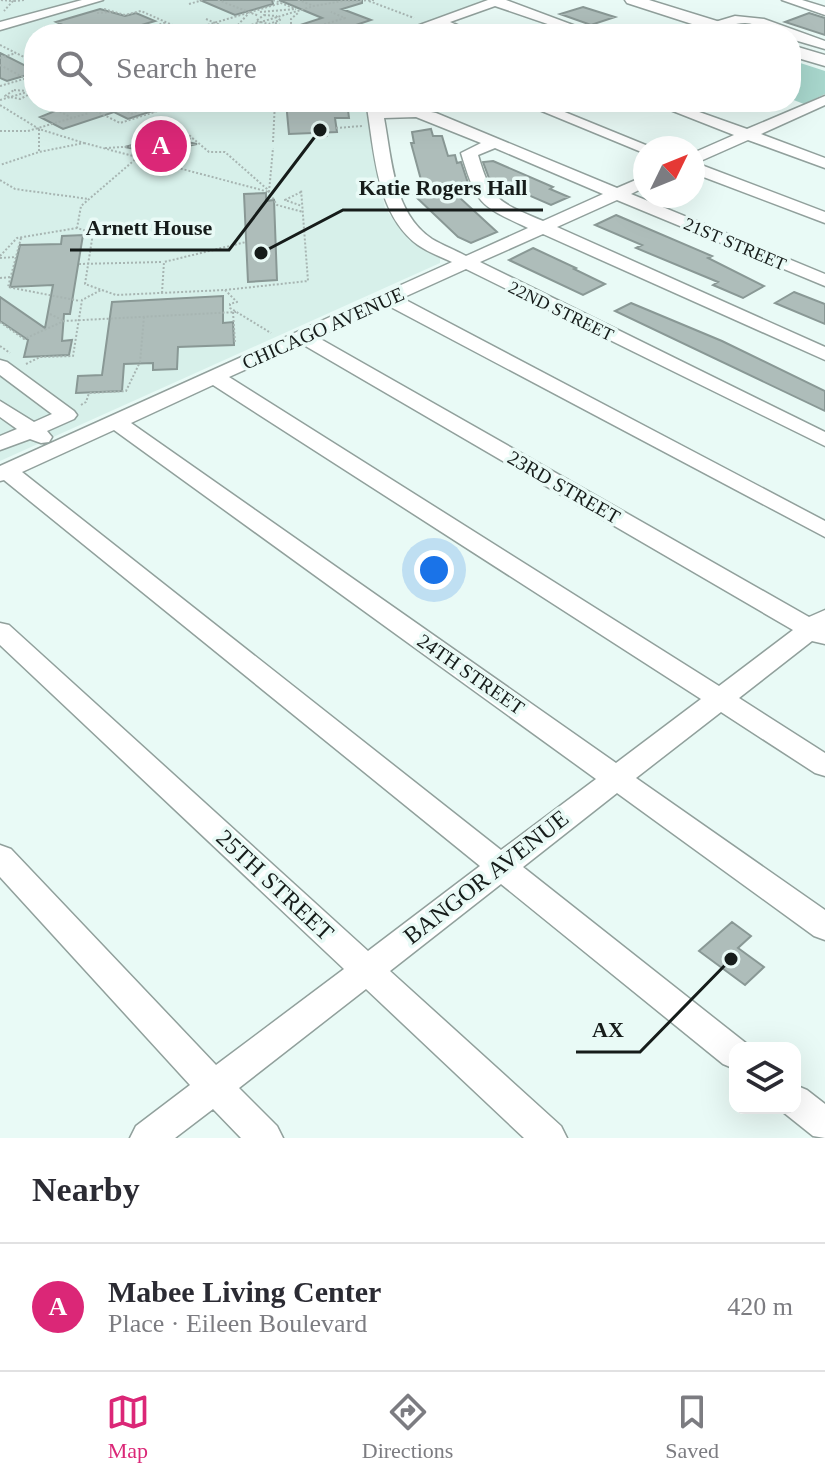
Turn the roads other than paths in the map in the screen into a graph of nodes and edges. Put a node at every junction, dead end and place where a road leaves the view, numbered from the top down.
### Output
1 (97, 0) edge
2 (633, 0) edge
3 (788, 0) edge
4 (498, 1) edge
5 (825, 11) edge
6 (1, 20) edge
7 (428, 21) junction
8 (422, 24) edge
9 (438, 24) edge
10 (562, 24) edge
11 (709, 24) edge
12 (716, 24) edge
13 (767, 24) edge
14 (801, 37) edge
15 (825, 45) edge
16 (801, 53) edge
17 (825, 61) edge
18 (825, 100) edge
19 (801, 106) edge
20 (808, 108) junction
21 (801, 111) edge
22 (553, 112) edge
23 (684, 112) edge
24 (799, 112) edge
25 (371, 114) edge
26 (825, 114) edge
27 (747, 135) junction
28 (494, 143) junction
29 (633, 143) edge
30 (705, 154) edge
31 (825, 163) edge
32 (705, 172) edge
33 (633, 186) edge
34 (616, 194) junction
35 (825, 218) edge
36 (542, 227) junction
37 (464, 263) junction
38 (825, 281) edge
39 (388, 298) junction
40 (303, 337) junction
41 (825, 354) edge
42 (0, 366) edge
43 (215, 377) junction
44 (0, 407) edge
45 (116, 422) junction
46 (31, 430) junction
47 (825, 440) edge
48 (0, 444) edge
49 (55, 449) junction
50 (4, 472) edge
51 (825, 530) edge
52 (820, 628) edge
53 (0, 631) edge
54 (719, 698) junction
55 (825, 766) edge
56 (616, 778) junction
57 (0, 857) edge
58 (499, 867) junction
59 (825, 927) edge
60 (366, 969) junction
61 (729, 1049) edge
62 (216, 1085) junction
63 (801, 1106) edge
64 (825, 1125) edge
65 (148, 1138) edge
66 (265, 1138) edge
67 (549, 1138) edge

1 - 6 street
2 - 11 main road
3 - 5 street
4 - 7 street
4 - 10 street
7 - 8 street
7 - 9 street
12 - 13 street
14 - 15 street
16 - 17 main road
18 - 20 street
19 - 20 street
20 - 21 street
20 - 26 street
22 - 29 street
23 - 27 street
24 - 27 street
25 - 28 street, 21ST STREET
25 - 37 street, 22ND STREET
27 - 30 street
27 - 31 street
28 - 34 street, 21ST STREET
28 - 36 street
32 - 35 street
33 - 34 street, CHICAGO AVENUE
34 - 36 street, CHICAGO AVENUE
34 - 38 street, 21ST STREET
36 - 37 street, CHICAGO AVENUE
36 - 41 street
37 - 39 street, CHICAGO AVENUE
37 - 47 street, 22ND STREET
39 - 40 street, CHICAGO AVENUE
39 - 51 street
40 - 43 street, CHICAGO AVENUE
40 - 52 street, 23RD STREET
42 - 46 street
43 - 45 street, CHICAGO AVENUE
43 - 54 street
44 - 46 street
45 - 49 street, CHICAGO AVENUE
45 - 56 street, 24TH STREET
46 - 48 street
46 - 49 street
49 - 50 street, CHICAGO AVENUE
50 - 58 street
52 - 54 street, BANGOR AVENUE
53 - 60 street, 25TH STREET
54 - 55 street
54 - 56 street, BANGOR AVENUE
56 - 58 street, BANGOR AVENUE
56 - 59 street, 24TH STREET
57 - 62 street
58 - 60 street, BANGOR AVENUE
58 - 61 street
60 - 62 street, BANGOR AVENUE
60 - 67 street, 25TH STREET
62 - 65 street, BANGOR AVENUE
62 - 66 street
63 - 64 street

